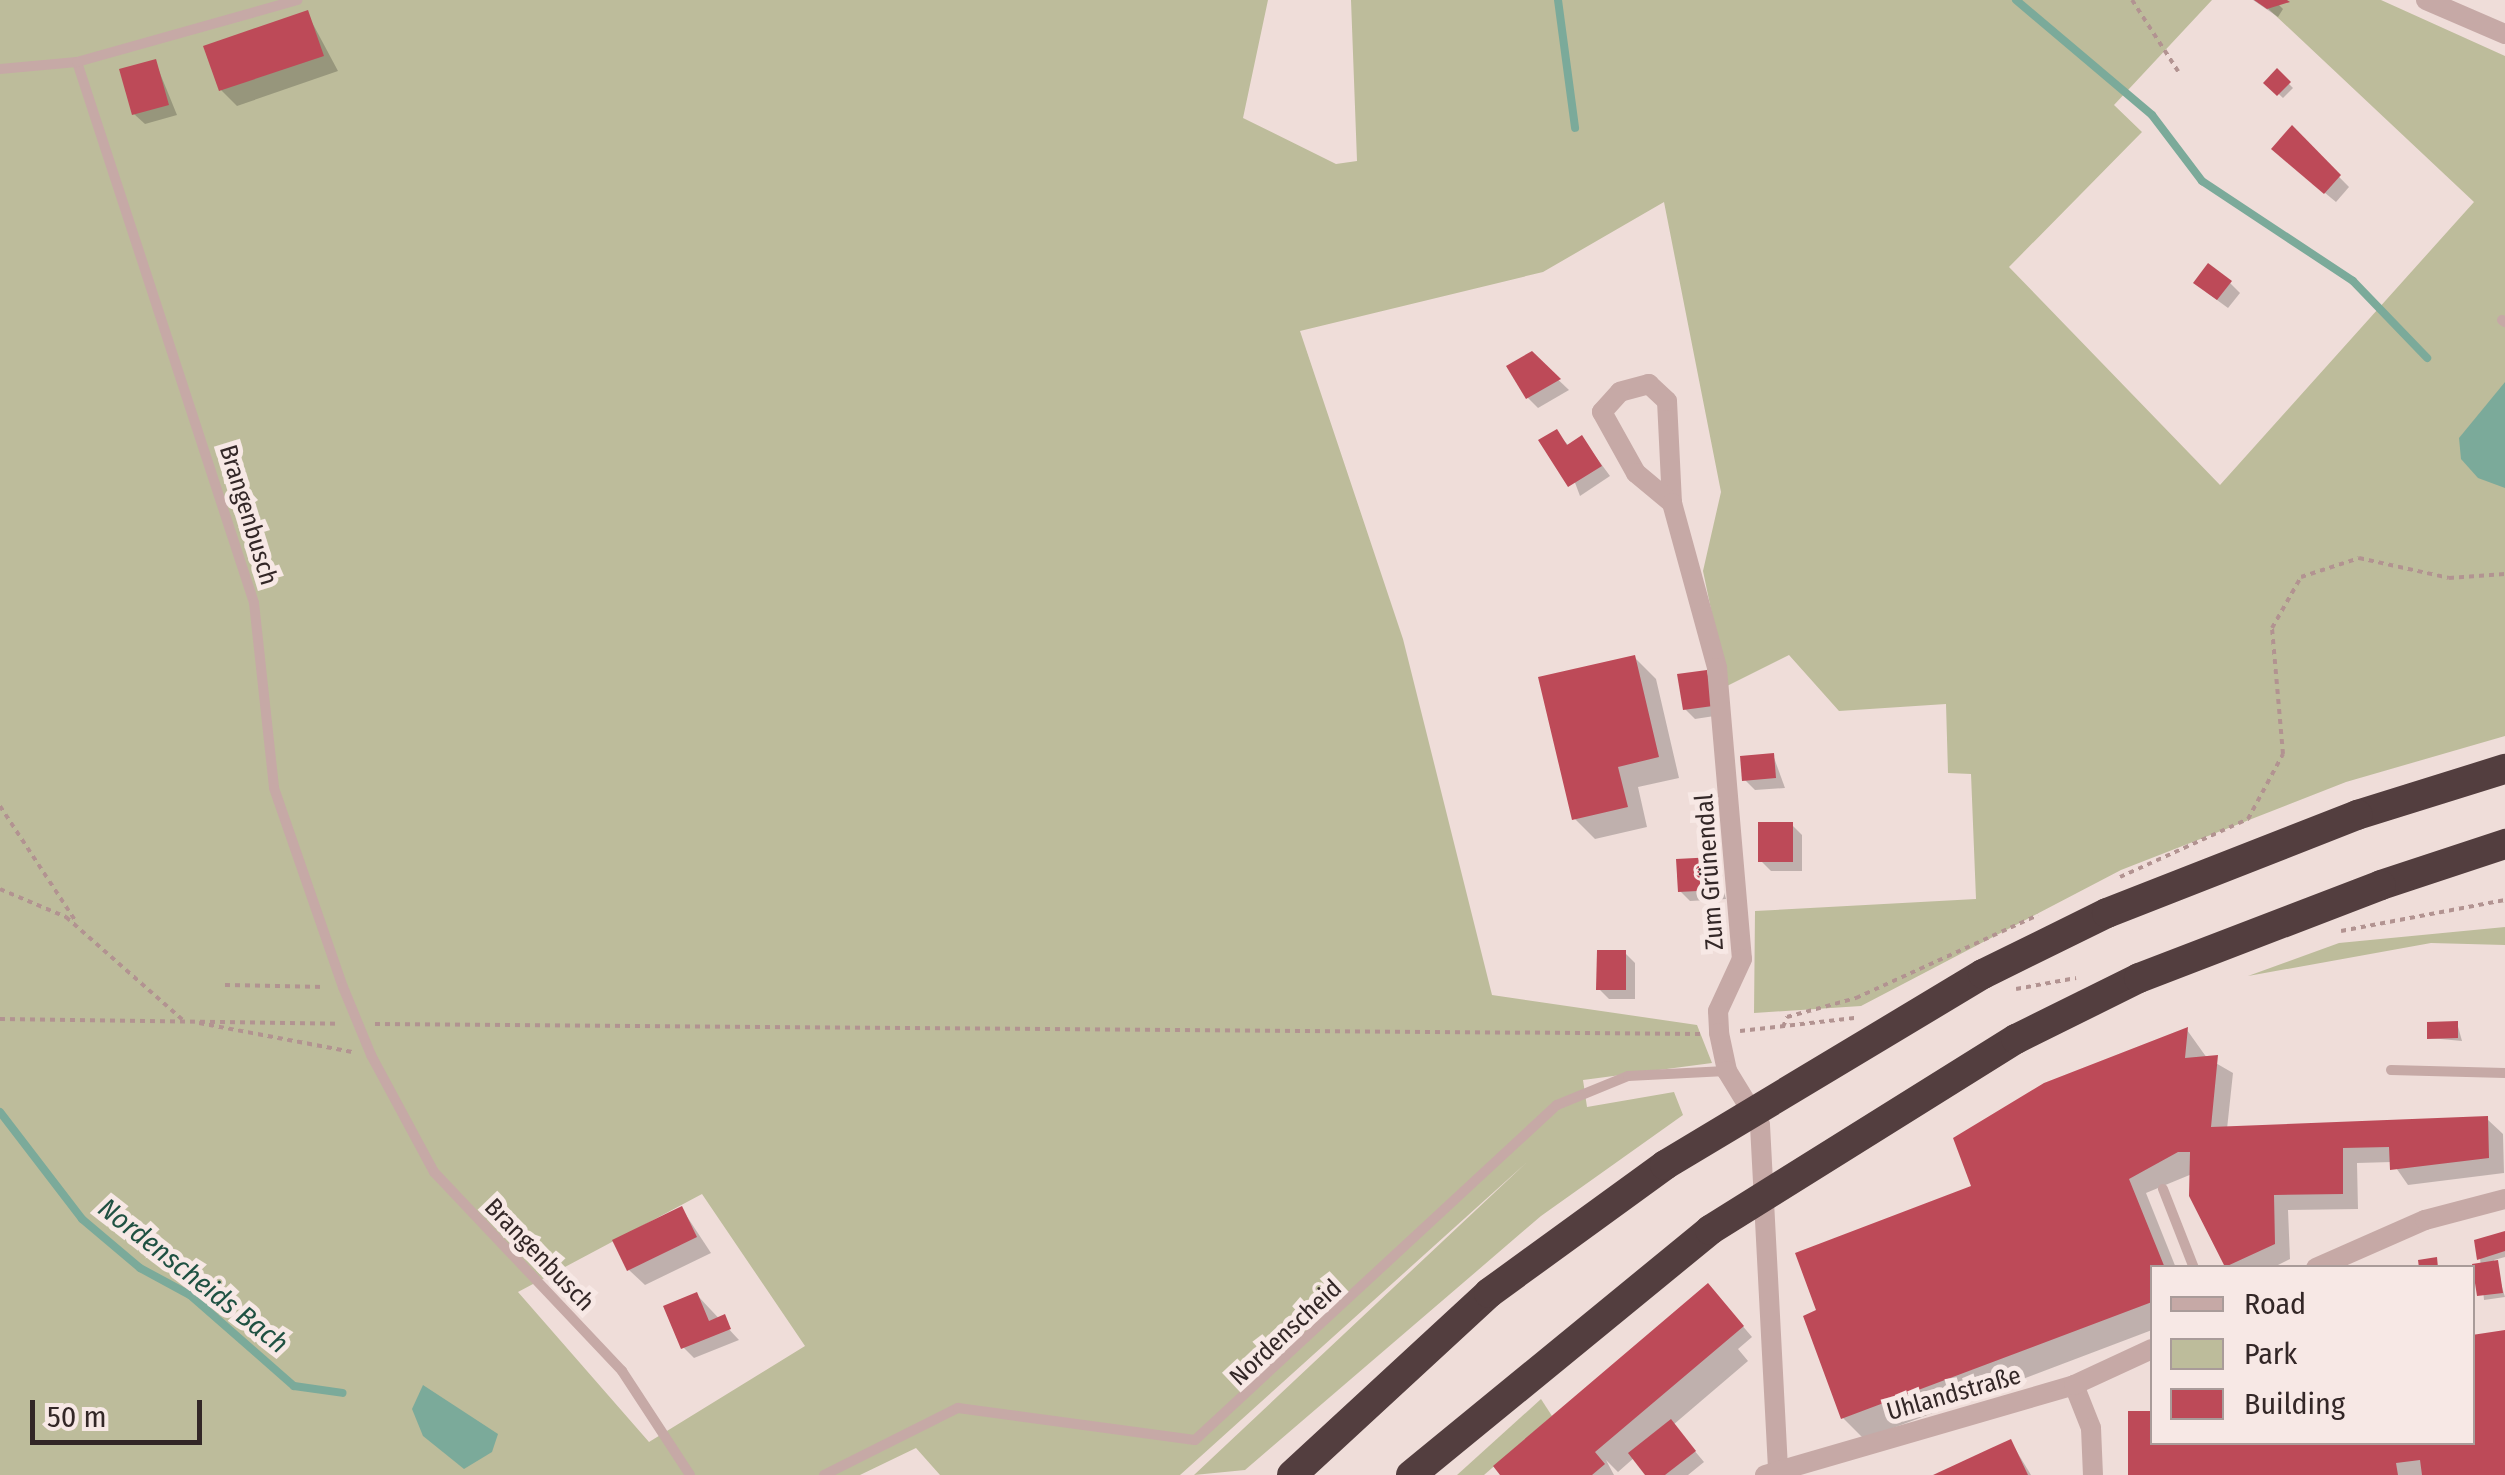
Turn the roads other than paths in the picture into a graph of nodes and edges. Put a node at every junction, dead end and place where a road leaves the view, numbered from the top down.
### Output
1 (297, 0) edge
2 (2426, 0) edge
3 (2505, 34) edge
4 (77, 62) junction
5 (0, 70) edge
6 (1672, 503) junction
7 (2505, 769) edge
8 (2505, 844) edge
9 (2391, 1070) dead end
10 (1727, 1071) junction
11 (2505, 1073) edge
12 (2162, 1189) dead end
13 (2505, 1199) edge
14 (2193, 1265) edge
15 (2323, 1265) edge
16 (2150, 1350) edge
17 (2074, 1385) junction
18 (1771, 1472) edge
19 (690, 1475) edge
20 (824, 1475) edge
21 (1292, 1475) edge
22 (1411, 1475) edge
23 (2094, 1475) edge

1 - 4 lane
2 - 3 street
4 - 5 lane
4 - 19 lane, Brangenbusch, bridge
6 - 6 street, Zum Grünendal
6 - 10 street, Zum Grünendal
7 - 21 highway, bridge
8 - 22 highway, bridge
9 - 11 lane
10 - 18 street, Zum Grünendal
10 - 20 lane, Nordenscheid
12 - 14 lane
13 - 15 street
16 - 17 street, Uhlandstraße
17 - 18 street, Uhlandstraße
17 - 23 street

